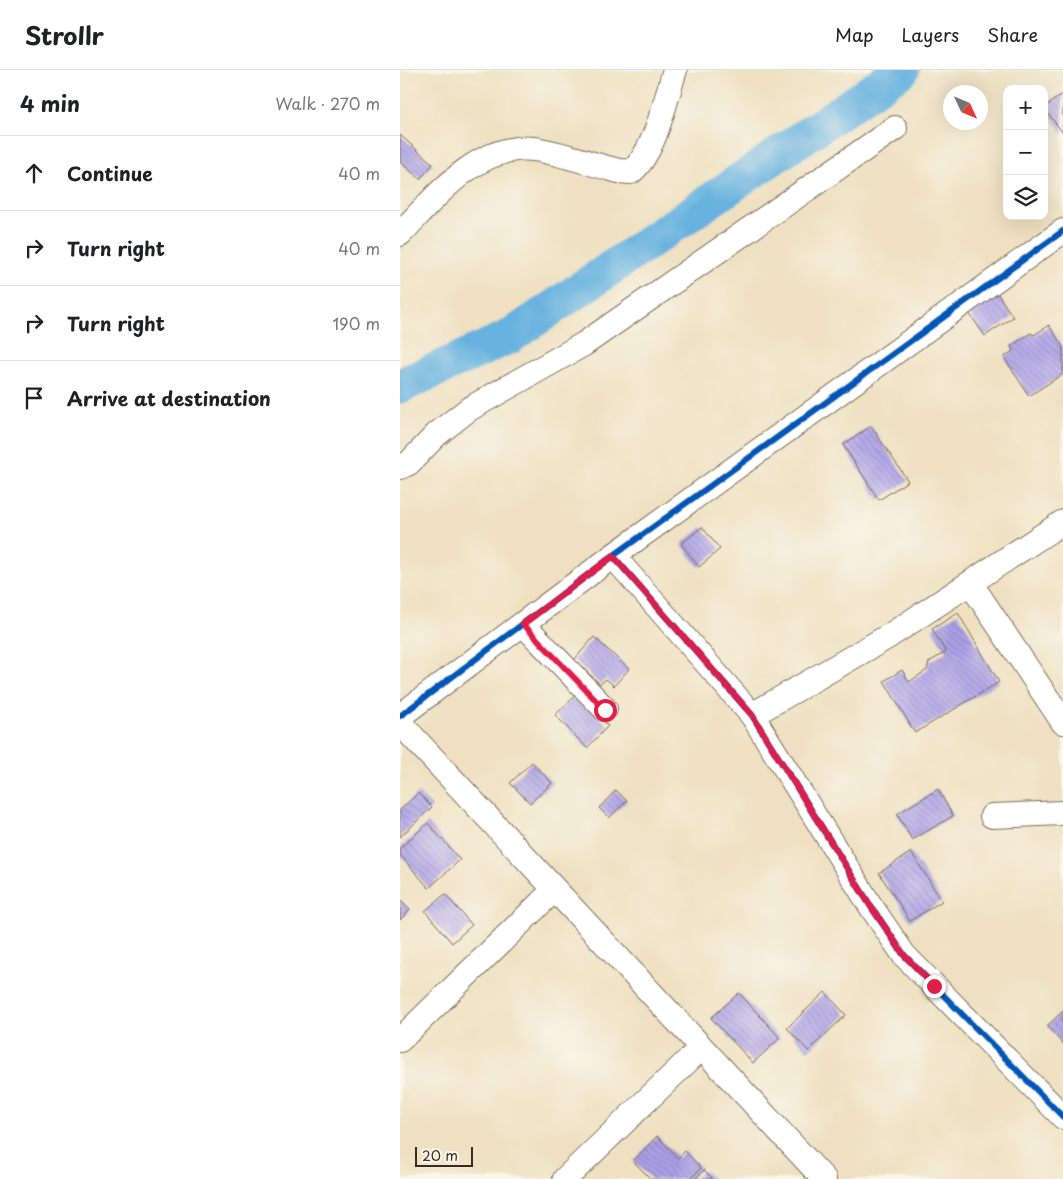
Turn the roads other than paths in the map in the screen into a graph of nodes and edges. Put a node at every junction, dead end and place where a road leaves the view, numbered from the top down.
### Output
1 (675, 70) edge
2 (894, 128) dead end
3 (1063, 231) edge
4 (400, 234) edge
5 (400, 467) edge
6 (1063, 522) edge
7 (613, 556) junction
8 (971, 584) junction
9 (523, 624) junction
10 (605, 710) dead end
11 (752, 715) junction
12 (400, 716) edge
13 (1063, 722) edge
14 (400, 723) edge
15 (1063, 813) edge
16 (992, 816) dead end
17 (554, 890) junction
18 (403, 1032) edge
19 (700, 1049) junction
20 (1063, 1117) edge
21 (565, 1179) edge
22 (824, 1179) edge

1 - 4 street
2 - 5 street
3 - 7 street
6 - 8 street
7 - 9 street
7 - 11 street
8 - 11 street
8 - 13 street
9 - 10 street
9 - 12 street
11 - 20 street
14 - 17 street
15 - 16 street
17 - 18 street
17 - 19 street
19 - 21 street
19 - 22 street

